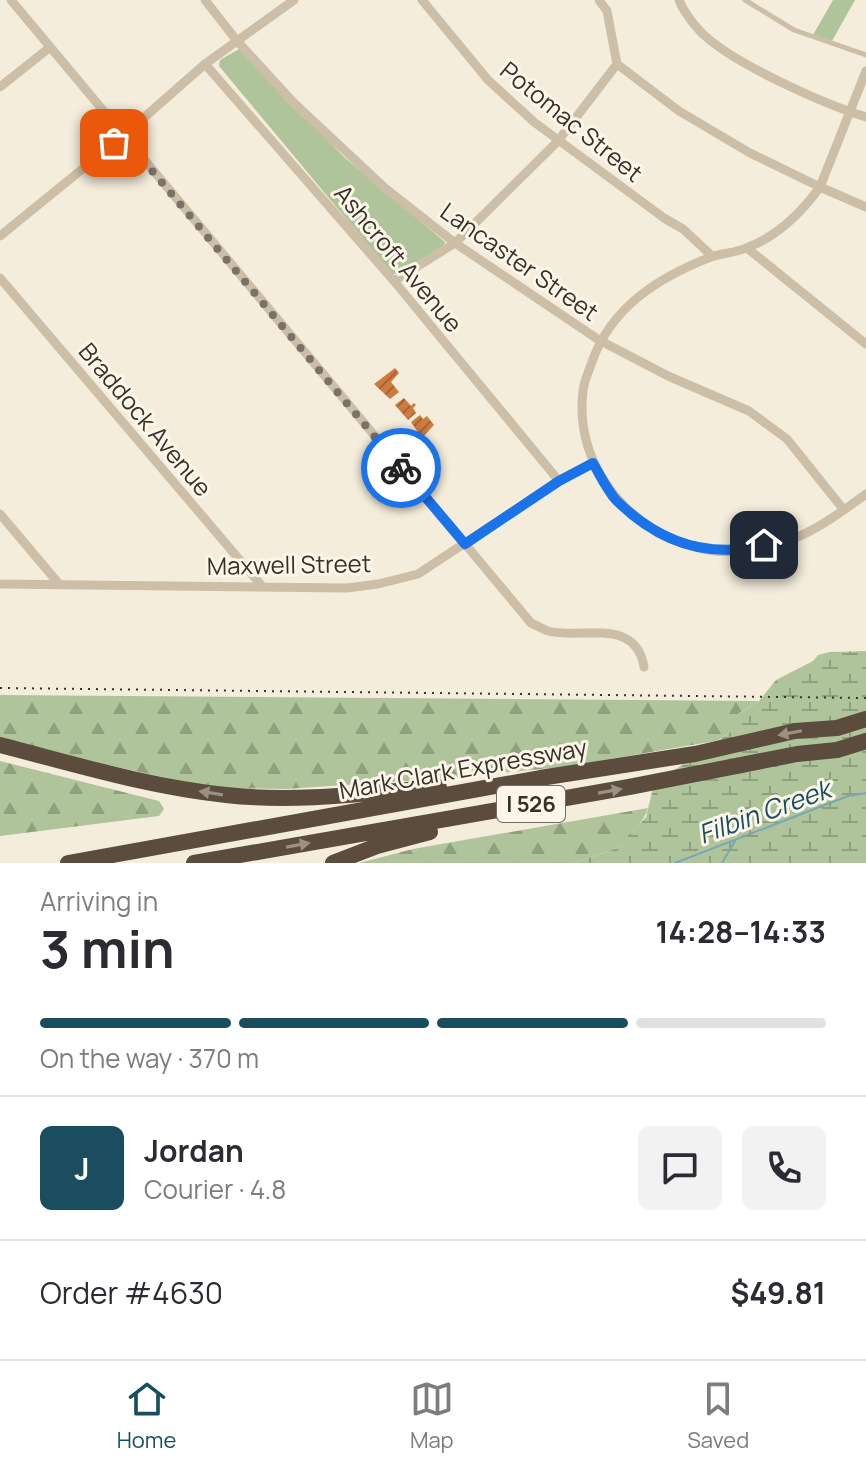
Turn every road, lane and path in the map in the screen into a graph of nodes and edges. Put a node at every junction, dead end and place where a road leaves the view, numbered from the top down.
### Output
1 (11, 0) edge
2 (205, 0) edge
3 (294, 0) edge
4 (422, 0) edge
5 (599, 0) edge
6 (679, 0) edge
7 (745, 0) edge
8 (237, 41) junction
9 (49, 48) junction
10 (866, 55) edge
11 (205, 64) junction
12 (617, 64) junction
13 (866, 71) edge
14 (0, 87) edge
15 (850, 112) junction
16 (866, 117) edge
17 (123, 136) junction
18 (558, 141) junction
19 (820, 187) junction
20 (866, 207) edge
21 (0, 236) edge
22 (455, 243) junction
23 (747, 248) junction
24 (712, 256) junction
25 (0, 278) edge
26 (394, 281) junction
27 (599, 340) junction
28 (866, 344) edge
29 (593, 463) junction
30 (559, 481) junction
31 (866, 494) edge
32 (844, 510) junction
33 (0, 514) edge
34 (465, 544) junction
35 (0, 584) edge
36 (59, 584) junction
37 (261, 585) junction
38 (644, 667) dead end
39 (866, 719) edge
40 (866, 741) edge
41 (0, 745) edge
42 (540, 778) junction
43 (574, 797) junction
44 (68, 863) edge
45 (194, 863) edge
46 (333, 863) edge

1 - 9 street
2 - 8 street, Lancaster Street
3 - 8 street
4 - 18 street, Potomac Street
5 - 12 street
6 - 15 street
7 - 10 lane
8 - 11 street
8 - 22 street, Lancaster Street
9 - 14 street
9 - 17 street
11 - 17 street
11 - 26 street, Ashcroft Avenue
12 - 18 street
12 - 19 street
13 - 15 street
15 - 16 street
15 - 19 street
17 - 21 street
17 - 34 street
18 - 22 street
18 - 24 street, Potomac Street
19 - 20 street
19 - 23 street
22 - 26 street
22 - 27 street, Lancaster Street
23 - 24 street
23 - 28 street
24 - 27 street
25 - 37 street, Braddock Avenue
26 - 30 street, Ashcroft Avenue
27 - 29 street
27 - 32 street, Lancaster Street
29 - 30 street, Maxwell Street
29 - 32 street
30 - 34 street, Maxwell Street
31 - 32 street
33 - 36 street
34 - 37 street, Maxwell Street
34 - 38 street
35 - 36 street, Maxwell Street
36 - 37 street, Maxwell Street
39 -> 42 highway, Mark Clark Expressway / I 526
43 -> 40 highway, Mark Clark Expressway / I 526
42 -> 41 highway
42 - 44 highway, Mark Clark Expressway / I 526
45 -> 43 highway, Mark Clark Expressway / I 526
43 - 46 highway

